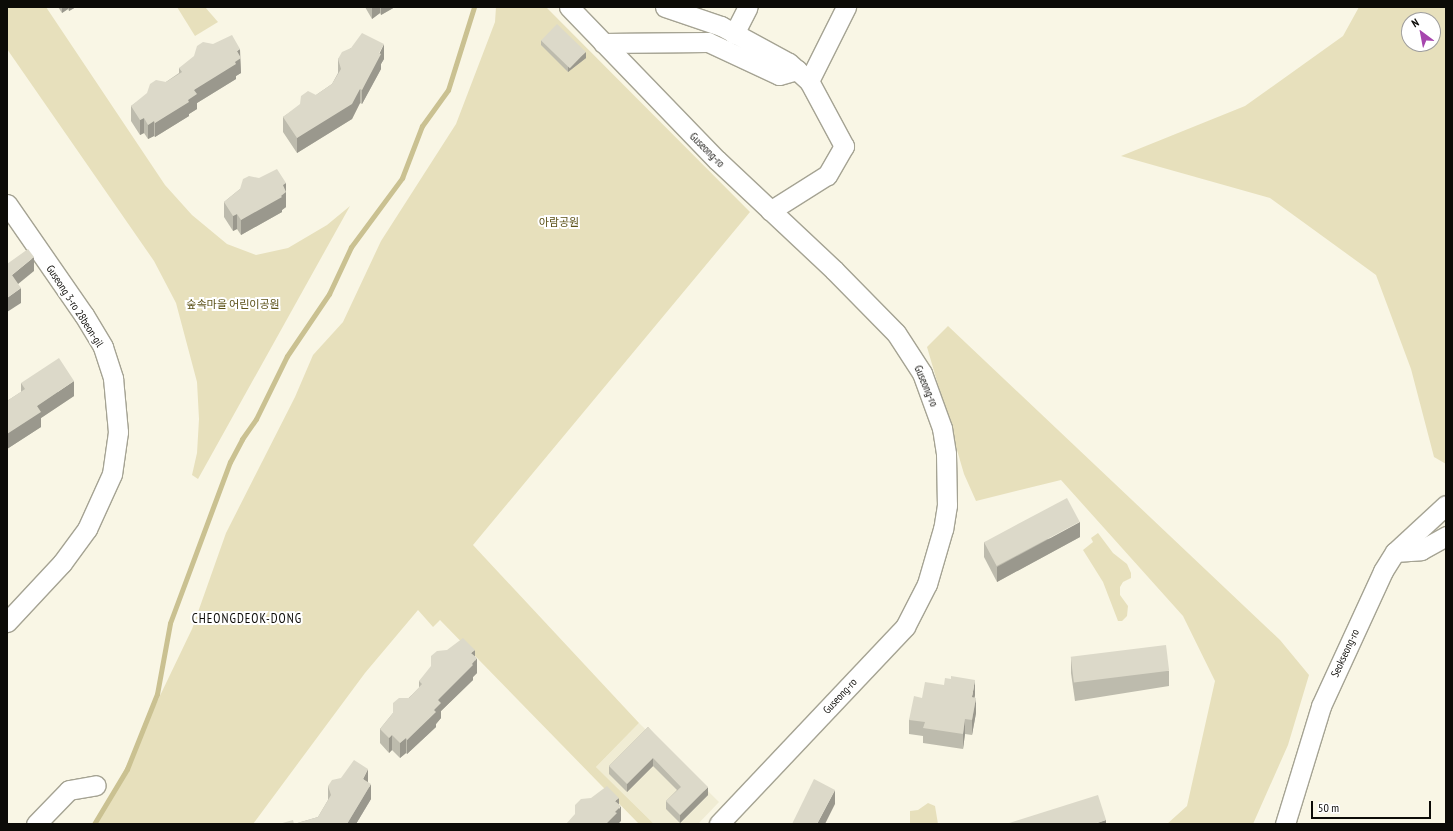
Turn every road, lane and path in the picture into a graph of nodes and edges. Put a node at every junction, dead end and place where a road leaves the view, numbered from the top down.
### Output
1 (569, 7) edge
2 (665, 7) edge
3 (748, 7) edge
4 (846, 7) edge
5 (734, 34) junction
6 (603, 43) junction
7 (803, 76) junction
8 (7, 204) edge
9 (770, 211) junction
10 (1446, 505) edge
11 (1446, 536) edge
12 (1395, 552) junction
13 (7, 622) edge
14 (96, 785) dead end
15 (36, 824) edge
16 (719, 824) edge
17 (1285, 824) edge

1 - 6 street, Guseong-ro
2 - 5 street
3 - 5 street
4 - 7 street
5 - 7 street
6 - 7 street
6 - 9 street, Guseong-ro
7 - 9 street
8 - 13 street, Guseong 3-ro 28beon-gil
9 - 16 street, Guseong-ro
10 - 12 street, Seokseong-ro
11 - 12 street
12 - 17 street, Seokseong-ro
14 - 15 street

